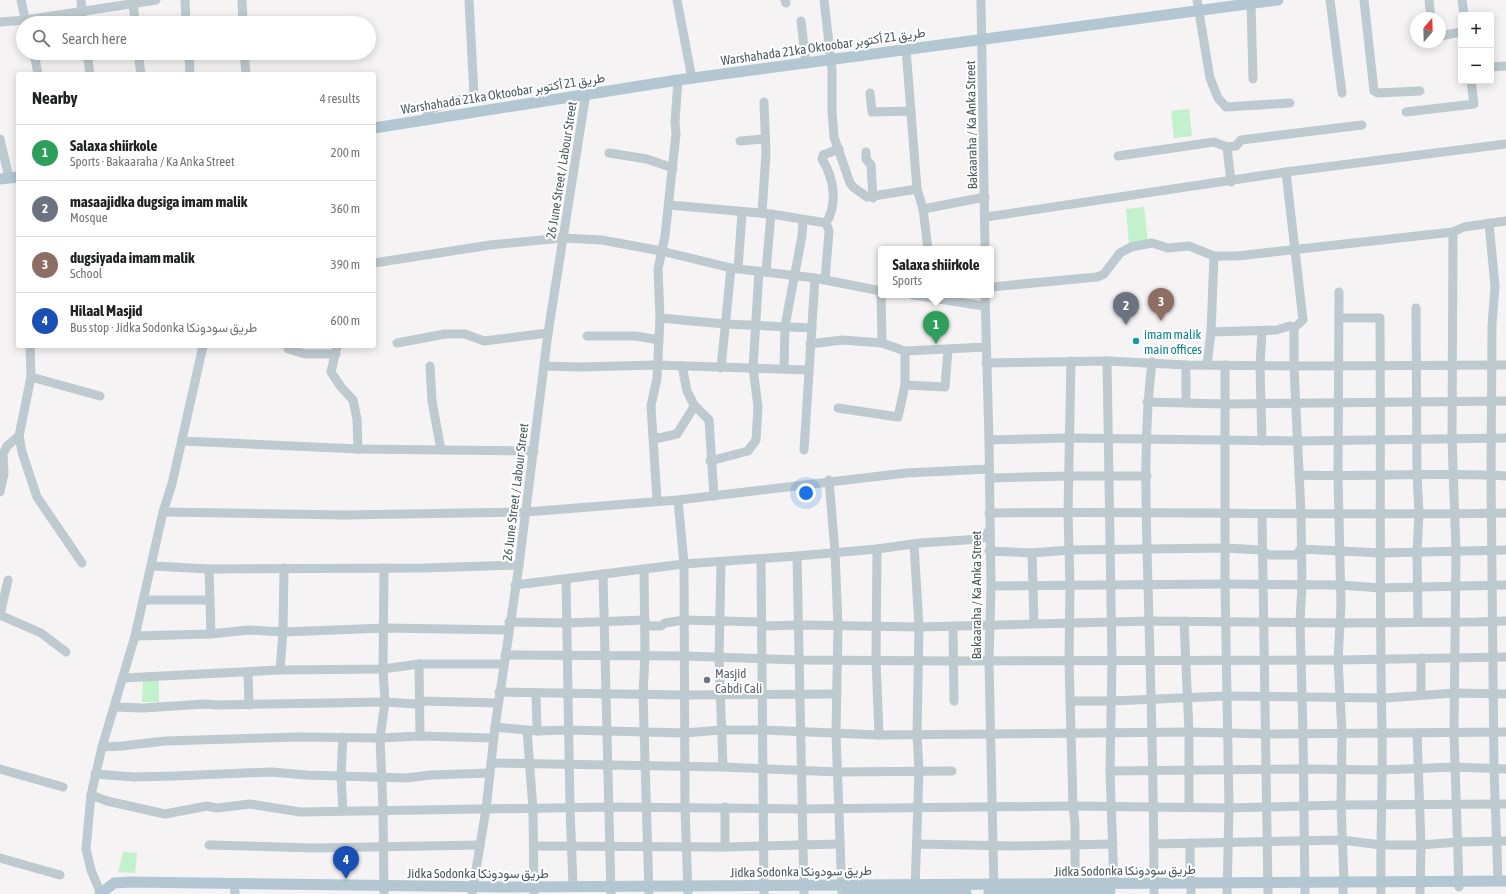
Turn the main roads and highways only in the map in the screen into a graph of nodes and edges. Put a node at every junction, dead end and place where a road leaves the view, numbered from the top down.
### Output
1 (1272, 0) edge
2 (1245, 3) edge
3 (1198, 6) edge
4 (376, 128) edge
5 (1503, 883) edge
6 (1344, 887) edge
7 (1381, 887) edge
8 (1420, 887) edge
9 (1191, 888) edge
10 (1227, 888) edge
11 (1305, 888) edge
12 (234, 889) edge
13 (1154, 889) edge
14 (1268, 889) edge
15 (384, 890) edge
16 (534, 890) edge
17 (611, 890) edge
18 (650, 890) edge
19 (688, 890) edge
20 (764, 890) edge
21 (804, 890) edge
22 (915, 890) edge
23 (994, 890) edge
24 (1075, 890) edge
25 (473, 891) edge
26 (843, 891) edge
27 (101, 894) edge

1 - 2 main road, Warshahada 21ka Oktoobar طريق 21 أكتوبر
2 - 3 main road, Warshahada 21ka Oktoobar طريق 21 أكتوبر
3 - 4 main road, Warshahada 21ka Oktoobar طريق 21 أكتوبر
5 - 8 main road, Jidka Sodonka طريق سودونكا
6 - 7 main road, Jidka Sodonka طريق سودونكا
6 - 11 main road, Jidka Sodonka طريق سودونكا
7 - 8 main road, Jidka Sodonka طريق سودونكا
9 - 10 main road, Jidka Sodonka طريق سودونكا
9 - 13 main road, Jidka Sodonka طريق سودونكا
10 - 14 main road, Jidka Sodonka طريق سودونكا
11 - 14 main road, Jidka Sodonka طريق سودونكا
12 - 15 main road, Jidka Sodonka طريق سودونكا
12 - 27 main road, Jidka Sodonka طريق سودونكا
13 - 24 main road, Jidka Sodonka طريق سودونكا
13 - 24 main road, Jidka Sodonka طريق سودونكا
15 - 25 main road, Jidka Sodonka طريق سودونكا
16 - 17 main road, Jidka Sodonka طريق سودونكا
16 - 25 main road, Jidka Sodonka طريق سودونكا
17 - 18 main road, Jidka Sodonka طريق سودونكا
18 - 19 main road, Jidka Sodonka طريق سودونكا
19 - 20 main road, Jidka Sodonka طريق سودونكا
20 - 21 main road, Jidka Sodonka طريق سودونكا
21 - 26 main road, Jidka Sodonka طريق سودونكا
22 - 23 main road, Jidka Sodonka طريق سودونكا
22 - 26 main road, Jidka Sodonka طريق سودونكا
23 - 24 main road, Jidka Sodonka طريق سودونكا

